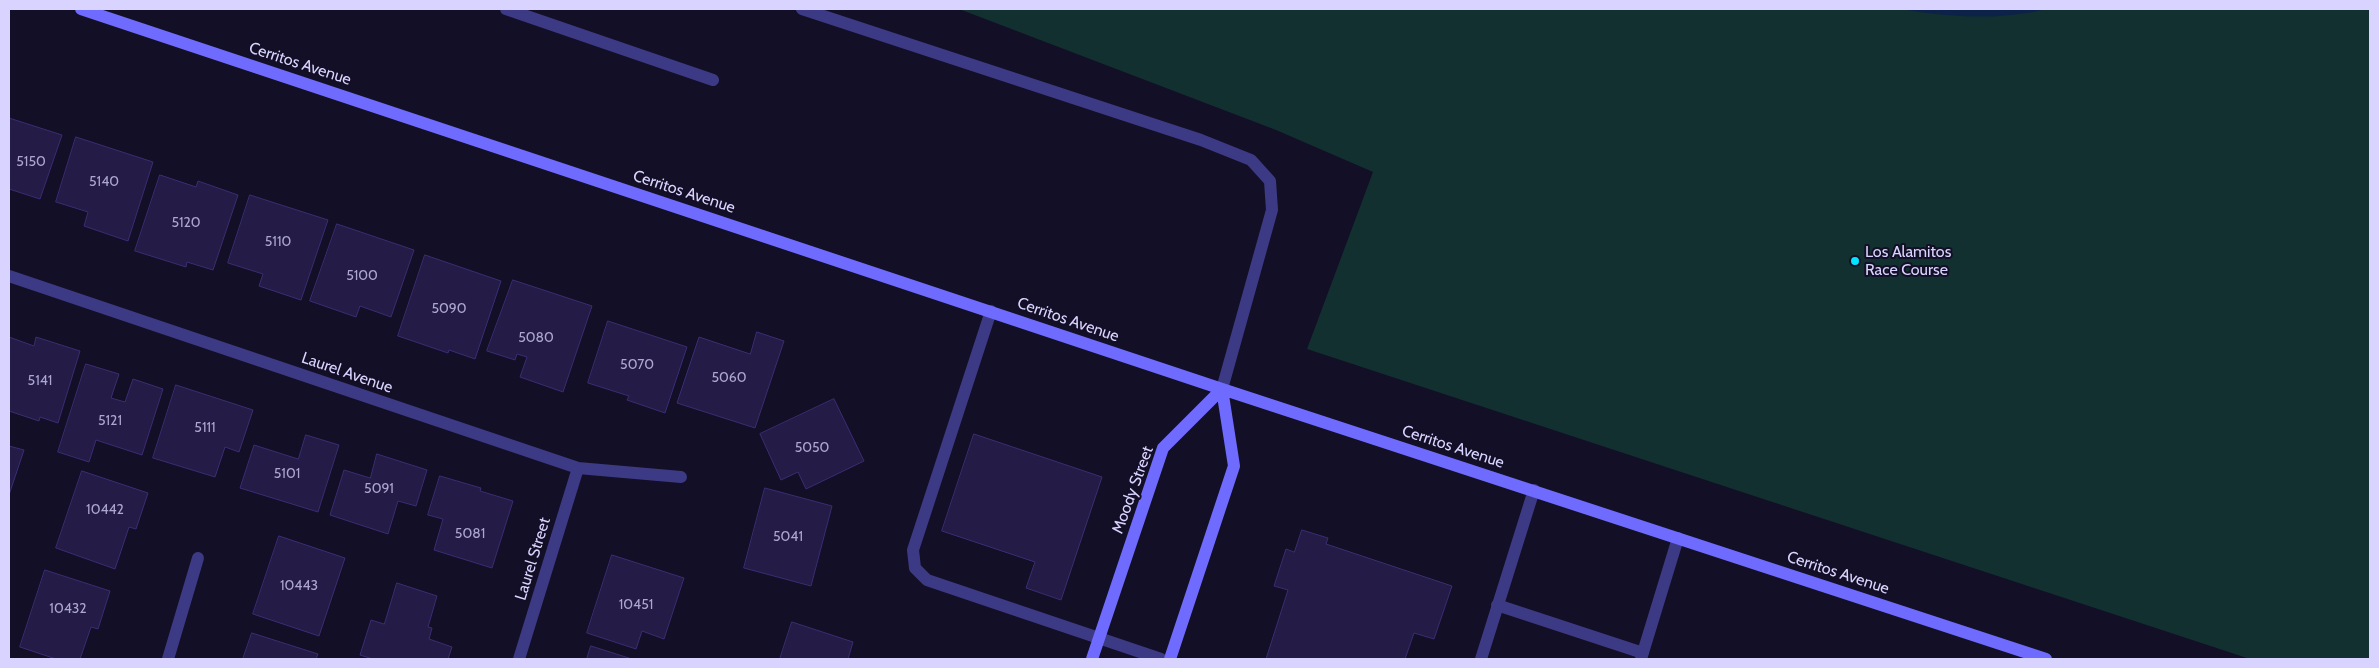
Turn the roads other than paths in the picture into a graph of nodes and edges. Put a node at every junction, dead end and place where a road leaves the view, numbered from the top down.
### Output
1 (81, 9) edge
2 (506, 9) edge
3 (802, 9) edge
4 (714, 80) dead end
5 (9, 276) edge
6 (991, 311) junction
7 (1222, 389) junction
8 (578, 468) junction
9 (680, 478) dead end
10 (1534, 490) junction
11 (1678, 538) junction
12 (198, 558) dead end
13 (1497, 605) junction
14 (1099, 639) junction
15 (1642, 656) edge
16 (168, 659) edge
17 (519, 659) edge
18 (1092, 659) edge
19 (1160, 659) edge
20 (1170, 659) edge
21 (1480, 659) edge
22 (2046, 659) edge

1 - 6 main road, Cerritos Avenue
2 - 4 street
3 - 7 street
5 - 8 street, Laurel Avenue
6 - 7 main road, Cerritos Avenue
6 - 14 street
7 - 10 main road, Cerritos Avenue
7 - 14 main road, Moody Street
7 - 20 main road
8 - 9 street, Laurel Avenue
8 - 17 street, Laurel Street
10 - 11 main road, Cerritos Avenue
10 - 13 street
11 - 15 street
11 - 22 main road, Cerritos Avenue
12 - 16 street
13 - 15 street
13 - 21 street
14 - 18 main road, Moody Street
14 - 19 street

